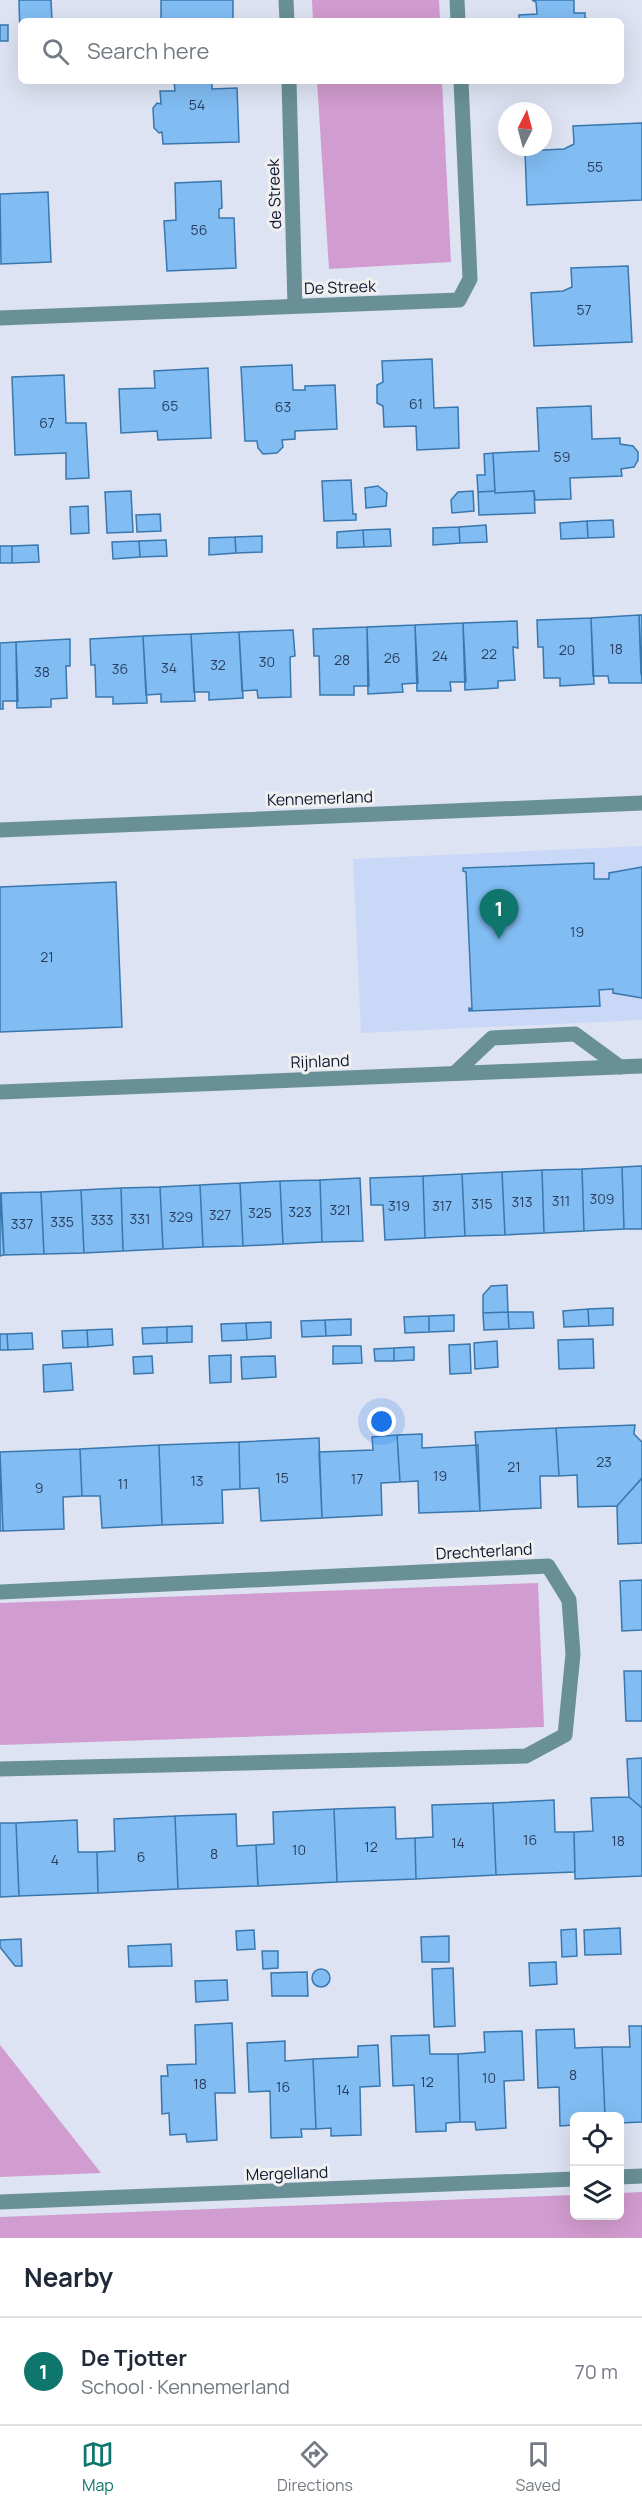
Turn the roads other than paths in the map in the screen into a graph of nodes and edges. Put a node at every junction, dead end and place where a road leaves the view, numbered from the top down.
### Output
1 (286, 0) edge
2 (457, 0) edge
3 (287, 18) edge
4 (458, 18) edge
5 (289, 84) edge
6 (460, 84) edge
7 (295, 306) junction
8 (0, 318) edge
9 (642, 802) edge
10 (0, 830) edge
11 (620, 1066) junction
12 (642, 1066) edge
13 (455, 1073) junction
14 (0, 1092) edge
15 (0, 1592) edge
16 (0, 1769) edge
17 (642, 2176) edge
18 (624, 2177) edge
19 (570, 2179) edge
20 (0, 2202) edge

1 - 3 street
2 - 4 street
5 - 7 street, de Streek
6 - 7 street, De Streek
7 - 8 street, De Streek
9 - 10 street, Kennemerland
11 - 12 street, Rijnland
11 - 13 street, Rijnland
11 - 13 street
13 - 14 street, Rijnland
15 - 16 street, Drechterland
17 - 18 street
19 - 20 street, Mergelland

